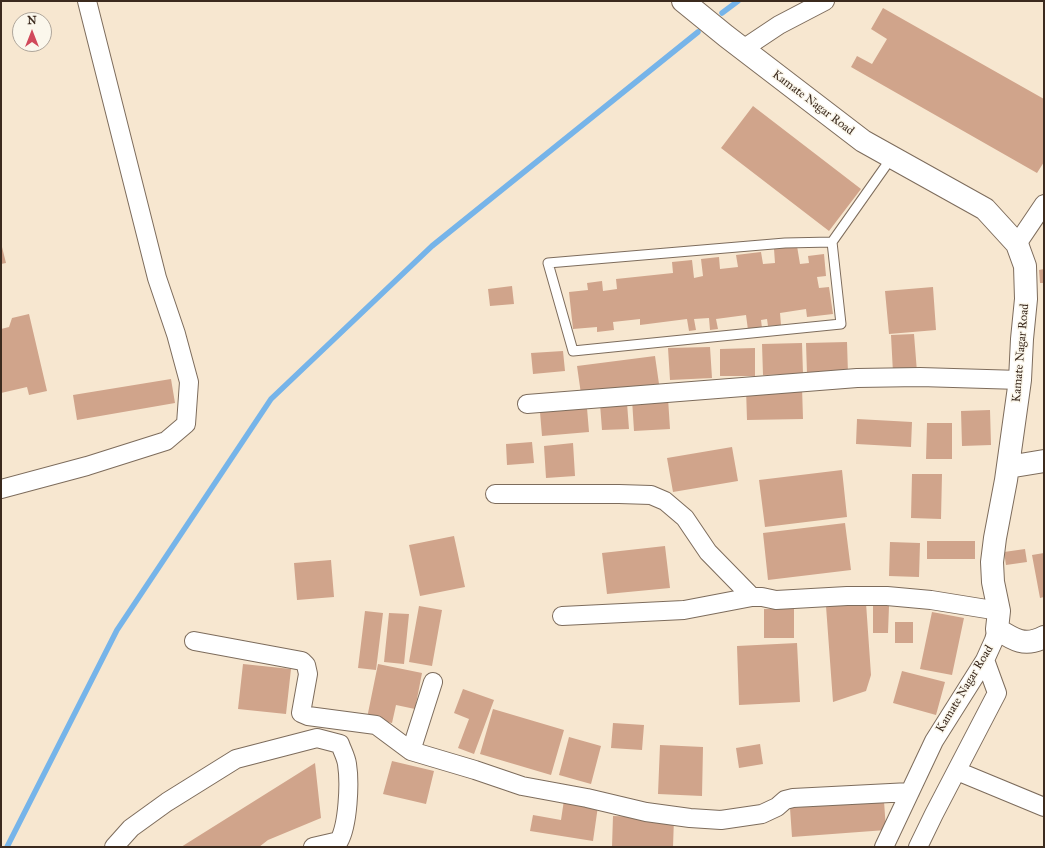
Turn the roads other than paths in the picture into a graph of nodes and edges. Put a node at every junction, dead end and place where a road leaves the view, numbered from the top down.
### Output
1 (87, 1) edge
2 (683, 1) edge
3 (826, 1) edge
4 (743, 49) junction
5 (892, 157) junction
6 (1044, 204) edge
7 (832, 242) junction
8 (1017, 244) junction
9 (1020, 380) junction
10 (527, 404) dead end
11 (1044, 461) edge
12 (1008, 467) junction
13 (1, 489) edge
14 (495, 494) dead end
15 (752, 597) junction
16 (562, 616) dead end
17 (998, 620) junction
18 (1044, 637) edge
19 (194, 641) dead end
20 (985, 660) junction
21 (433, 682) dead end
22 (411, 751) junction
23 (957, 771) junction
24 (910, 792) junction
25 (1044, 807) edge
26 (114, 847) edge
27 (313, 847) edge
28 (884, 847) edge
29 (918, 847) edge

1 - 13 street
2 - 4 street, Kamate Nagar Road
3 - 4 street
4 - 5 street, Kamate Nagar Road
5 - 7 lane
5 - 8 street, Kamate Nagar Road
6 - 8 street
7 - 7 lane
8 - 9 street, Kamate Nagar Road
9 - 10 street
9 - 12 street, Kamate Nagar Road
11 - 12 street
12 - 17 street, Kamate Nagar Road
14 - 15 street
15 - 16 street
15 - 17 street
17 - 18 street
17 - 20 street, Kamate Nagar Road
19 - 22 street
20 - 23 street
20 - 24 street, Kamate Nagar Road
21 - 22 street
22 - 24 street
23 - 25 street
23 - 29 street
24 - 28 street, Kamate Nagar Road
26 - 27 street

